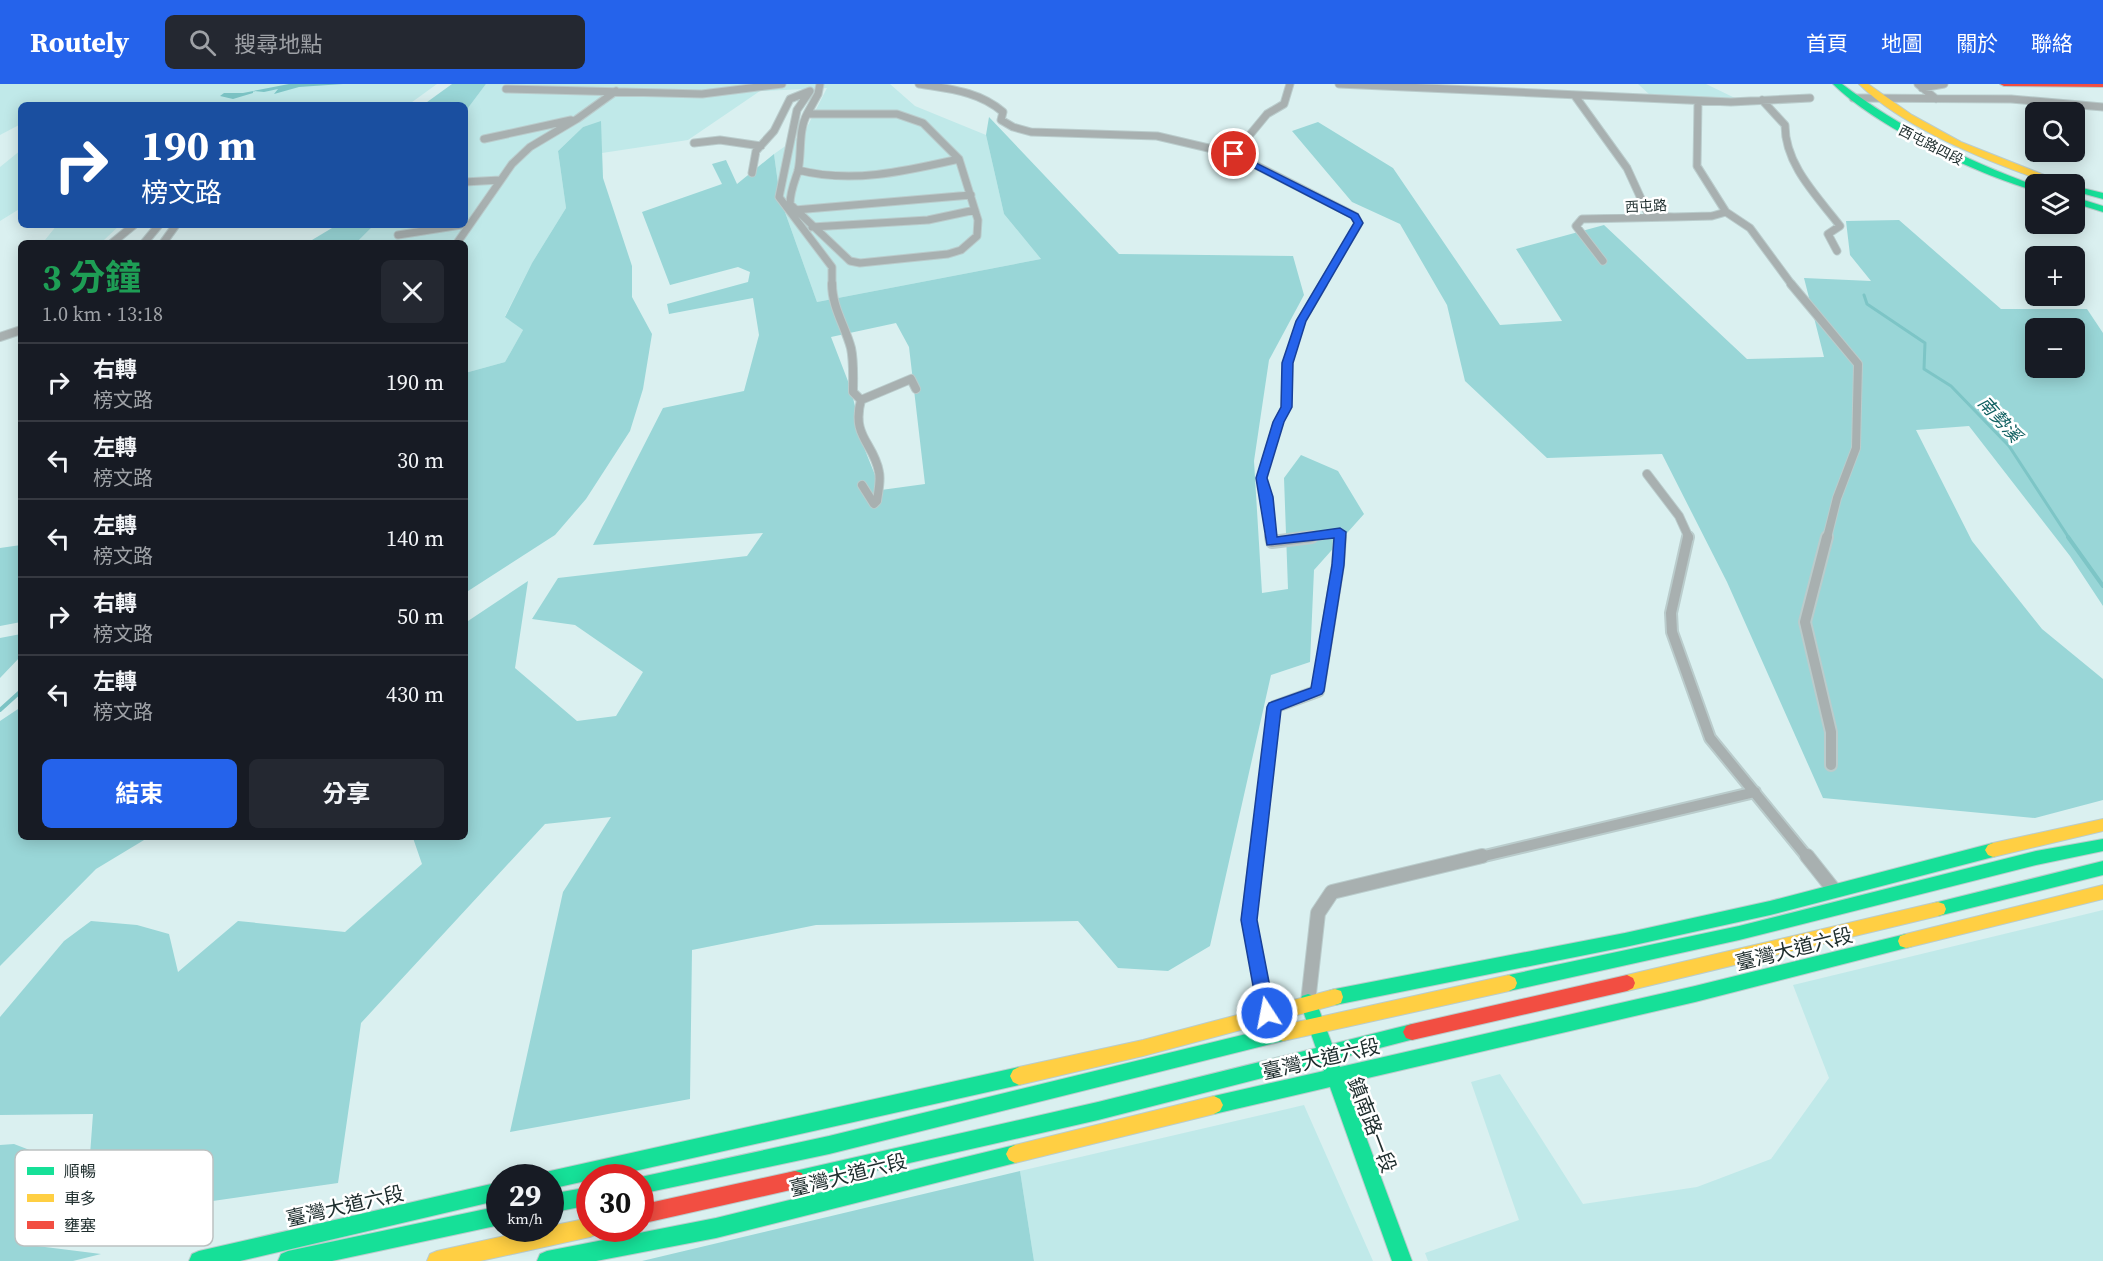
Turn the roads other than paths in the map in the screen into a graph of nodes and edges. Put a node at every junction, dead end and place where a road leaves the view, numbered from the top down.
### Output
1 (782, 84) edge
2 (820, 84) edge
3 (919, 84) edge
4 (1290, 84) edge
5 (1339, 84) edge
6 (1837, 84) edge
7 (1844, 84) edge
8 (1944, 84) edge
9 (2004, 84) edge
10 (2020, 84) edge
11 (2103, 85) edge
12 (1920, 86) edge
13 (506, 89) dead end
14 (616, 91) junction
15 (1863, 93) edge
16 (1575, 96) junction
17 (1810, 98) dead end
18 (1936, 99) junction
19 (1762, 100) junction
20 (1698, 101) junction
21 (2103, 107) edge
22 (806, 114) junction
23 (577, 119) junction
24 (484, 139) dead end
25 (694, 143) dead end
26 (761, 146) junction
27 (1234, 154) junction
28 (958, 159) junction
29 (798, 170) junction
30 (752, 173) dead end
31 (2026, 174) edge
32 (2035, 174) edge
33 (500, 180) junction
34 (468, 182) edge
35 (2025, 182) edge
36 (2085, 193) edge
37 (971, 195) junction
38 (2103, 198) edge
39 (2085, 201) edge
40 (2103, 207) edge
41 (795, 210) junction
42 (975, 210) junction
43 (1726, 212) junction
44 (1674, 217) junction
45 (468, 222) edge
46 (812, 227) junction
47 (130, 228) edge
48 (156, 228) edge
49 (446, 228) edge
50 (398, 235) dead end
51 (116, 240) edge
52 (146, 240) edge
53 (1837, 251) dead end
54 (1603, 261) dead end
55 (18, 325) edge
56 (18, 331) edge
57 (3, 336) edge
58 (916, 389) dead end
59 (861, 400) junction
60 (1647, 474) dead end
61 (862, 485) dead end
62 (1831, 765) dead end
63 (1755, 792) junction
64 (2103, 825) edge
65 (2103, 845) edge
66 (2103, 868) edge
67 (1834, 890) junction
68 (2103, 892) edge
69 (1308, 1002) junction
70 (1267, 1013) junction
71 (1314, 1025) junction
72 (1324, 1052) junction
73 (1332, 1076) junction
74 (564, 1177) edge
75 (654, 1182) edge
76 (486, 1194) edge
77 (654, 1212) edge
78 (486, 1218) edge
79 (576, 1230) edge
80 (199, 1261) edge
81 (288, 1261) edge
82 (437, 1261) edge
83 (547, 1261) edge
84 (1402, 1261) edge

1 - 14 street
2 - 22 street
3 - 27 street
4 - 27 street
5 - 16 street
6 - 15 main road, 西屯路四段
7 - 15 main road, 西屯路四段
8 - 12 street
9 - 10 main road
10 - 11 main road
12 - 18 street
13 - 14 street
14 - 23 street
15 - 18 street
15 - 31 main road, 西屯路四段
15 - 32 main road, 西屯路四段
15 - 35 main road, 西屯路四段
16 - 20 street
16 - 44 street, 西屯路
17 - 19 street
18 - 21 street
19 - 20 street
19 - 53 street
20 - 43 street
22 - 28 street
22 - 29 street
23 - 24 street
23 - 33 street
25 - 26 street
26 - 30 street
26 - 59 street
27 - 70 street
28 - 29 street
28 - 37 street
29 - 41 street
33 - 34 street
33 - 45 street
36 - 38 main road
37 - 41 street
37 - 42 street
39 - 40 main road
41 - 46 street
42 - 46 street
42 - 46 street
43 - 44 street
43 - 62 street
44 - 54 street, 西屯路
47 - 51 street
48 - 52 street
49 - 50 street
55 - 57 street
56 - 57 street
58 - 59 street
59 - 61 street
60 - 63 street
63 - 67 street
63 - 69 street
64 - 67 main road
65 - 71 main road, 臺灣大道六段
66 - 72 main road, 臺灣大道六段
67 - 69 main road
68 - 73 main road, 臺灣大道六段
69 - 70 main road
69 - 71 main road, 鎮南路一段
70 - 74 main road
71 - 72 main road, 鎮南路一段
71 - 75 main road, 臺灣大道六段
72 - 73 main road, 鎮南路一段
72 - 77 main road, 臺灣大道六段
73 - 83 main road, 臺灣大道六段
73 - 84 main road, 鎮南路一段
76 - 80 main road, 臺灣大道六段
78 - 81 main road
79 - 82 main road

